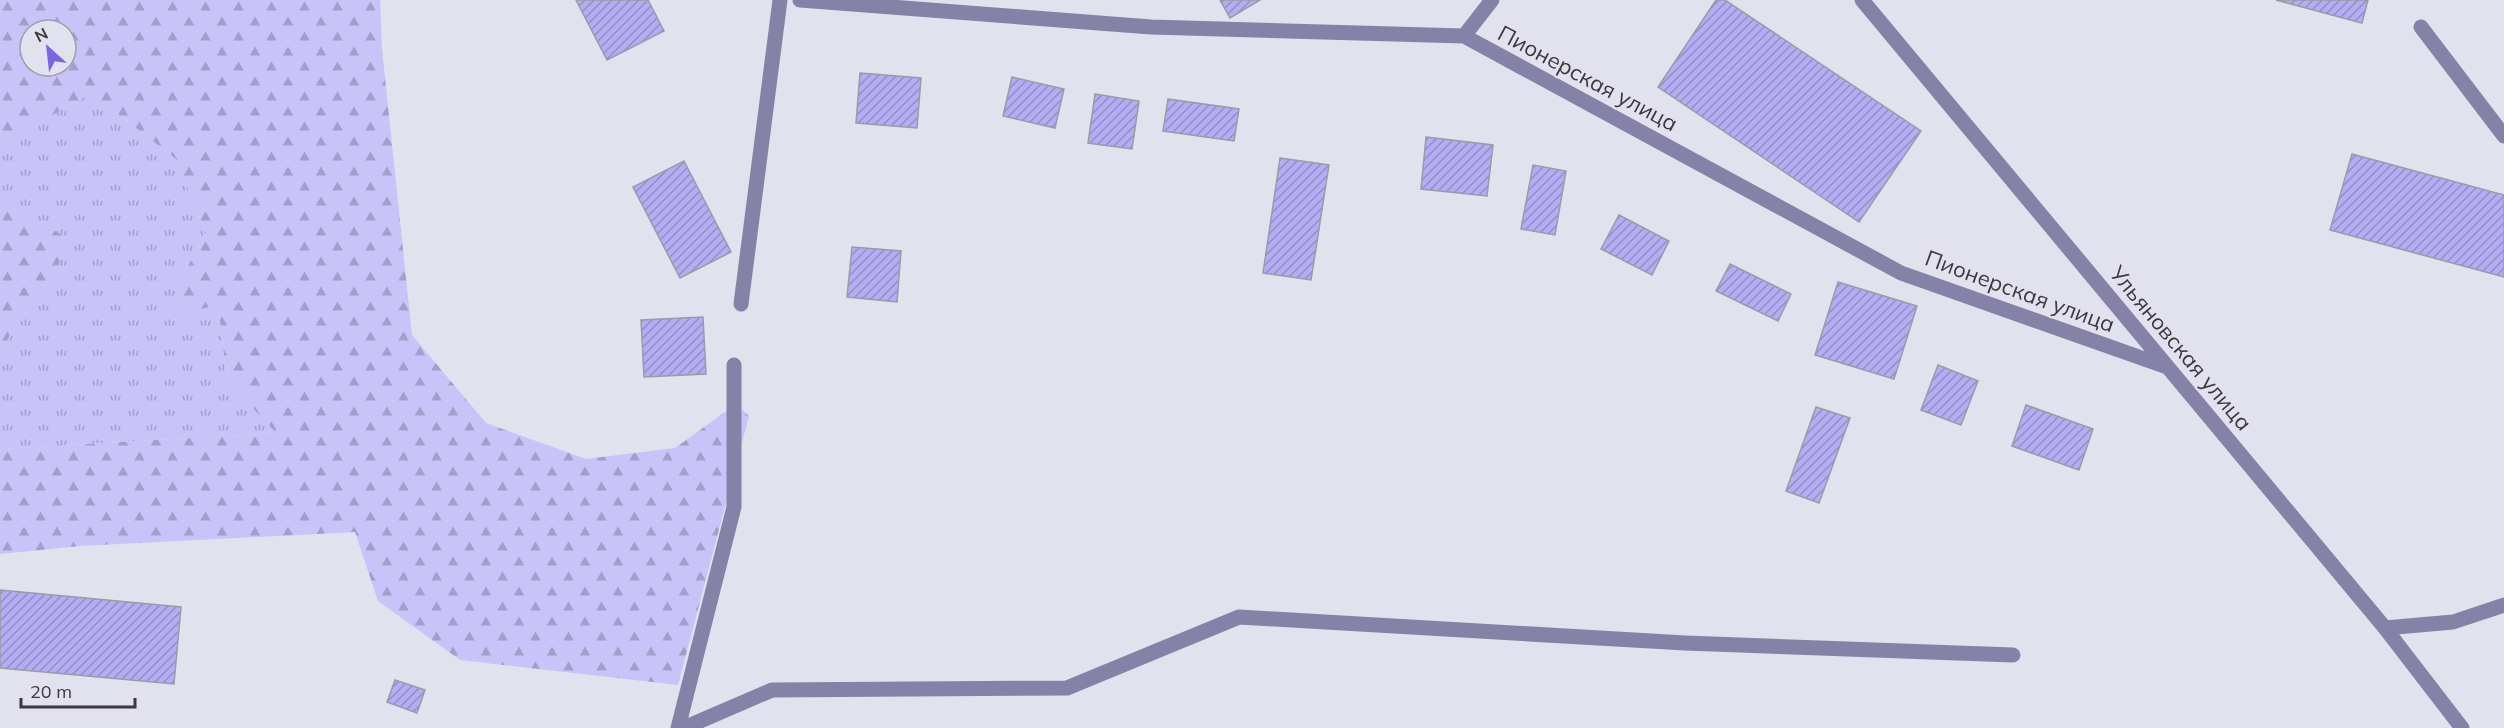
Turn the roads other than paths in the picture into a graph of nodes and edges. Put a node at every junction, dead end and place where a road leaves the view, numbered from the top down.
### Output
1 (780, 0) edge
2 (800, 0) edge
3 (1492, 0) edge
4 (1862, 0) edge
5 (2421, 27) dead end
6 (1464, 36) junction
7 (2504, 136) edge
8 (741, 304) dead end
9 (734, 365) dead end
10 (2167, 367) junction
11 (2504, 605) edge
12 (2385, 628) junction
13 (2013, 655) dead end
14 (678, 728) edge
15 (684, 728) edge
16 (2462, 728) edge

1 - 8 street
2 - 6 street, Пионерская улица
3 - 6 street
4 - 10 street, Ульяновская улица
5 - 7 street
6 - 10 street, Пионерская улица
9 - 14 street
10 - 12 street, Ульяновская улица
11 - 12 street
12 - 16 street, Ульяновская улица
13 - 15 street

